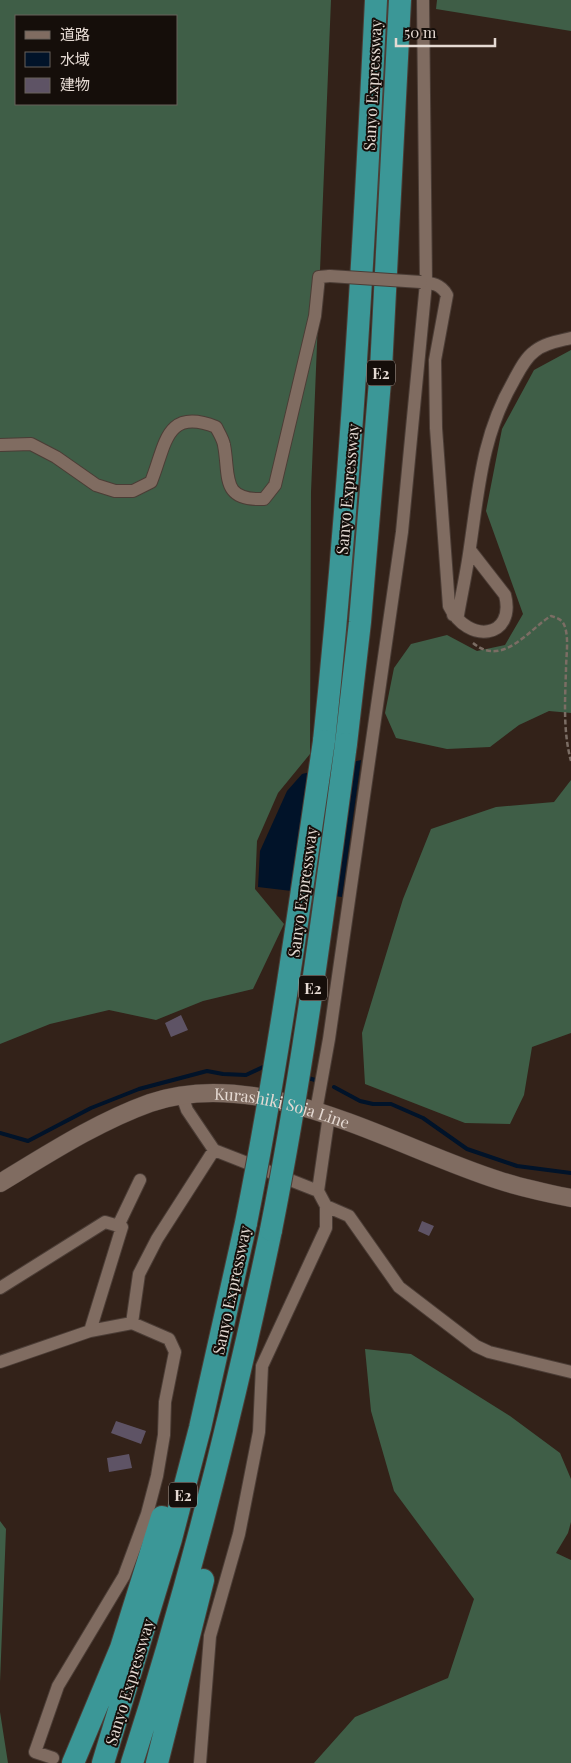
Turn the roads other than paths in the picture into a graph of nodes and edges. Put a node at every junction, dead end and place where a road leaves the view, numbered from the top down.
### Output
1 (376, 0) edge
2 (400, 0) edge
3 (423, 0) edge
4 (423, 282) junction
5 (571, 338) edge
6 (0, 444) edge
7 (470, 550) junction
8 (453, 615) junction
9 (182, 1096) junction
10 (322, 1113) junction
11 (214, 1150) junction
12 (140, 1180) dead end
13 (0, 1183) edge
14 (318, 1191) junction
15 (571, 1198) edge
16 (326, 1206) junction
17 (118, 1226) junction
18 (0, 1288) edge
19 (132, 1323) junction
20 (222, 1330) junction
21 (90, 1331) junction
22 (249, 1338) junction
23 (0, 1362) edge
24 (571, 1372) edge
25 (63, 1760) edge
26 (103, 1763) edge
27 (132, 1763) edge
28 (157, 1763) edge
29 (200, 1763) edge

1 - 20 highway, Sanyo Expressway / E2, bridge
2 - 22 highway, Sanyo Expressway / E2, bridge
3 - 4 street
4 - 6 street, bridge
4 - 8 street
4 - 10 street
5 - 7 street
7 - 8 street
7 - 8 street
9 - 10 main road, Kurashiki Soja Line
9 - 11 street
9 - 13 main road, Kurashiki Soja Line
10 - 14 street
10 - 15 main road, Kurashiki Soja Line
11 - 14 street
11 - 19 street
12 - 17 street
14 - 16 street
16 - 24 street
16 - 29 street
17 - 18 street
17 - 21 street
19 - 21 street
19 - 25 street
20 - 25 highway
20 - 26 highway, Sanyo Expressway / E2
21 - 23 street
22 - 27 highway, Sanyo Expressway / E2
22 - 28 highway

